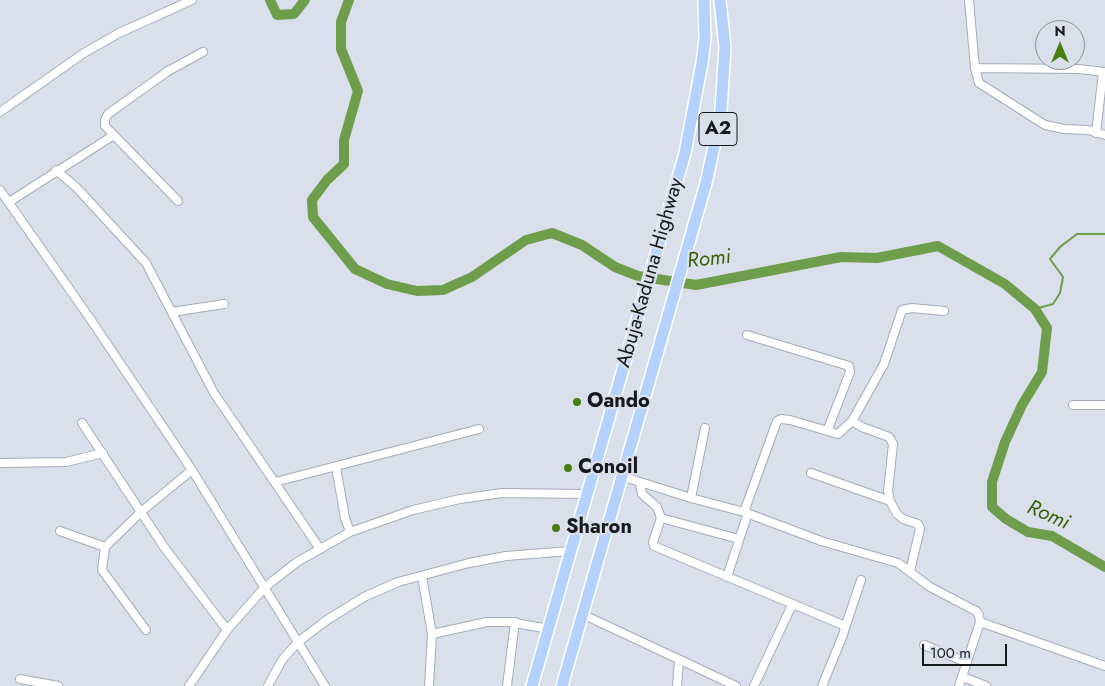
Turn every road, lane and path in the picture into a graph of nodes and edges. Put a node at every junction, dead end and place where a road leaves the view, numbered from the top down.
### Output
1 (192, 0) edge
2 (704, 0) edge
3 (720, 0) edge
4 (969, 0) edge
5 (203, 52) dead end
6 (975, 68) junction
7 (1104, 72) edge
8 (0, 112) edge
9 (1096, 133) junction
10 (114, 135) junction
11 (1105, 135) edge
12 (56, 170) junction
13 (0, 190) edge
14 (178, 201) dead end
15 (10, 202) junction
16 (224, 304) dead end
17 (944, 311) dead end
18 (172, 312) junction
19 (747, 335) dead end
20 (1105, 405) edge
21 (1072, 406) dead end
22 (852, 421) junction
23 (82, 423) dead end
24 (705, 428) dead end
25 (480, 429) dead end
26 (828, 429) junction
27 (894, 430) dead end
28 (891, 439) junction
29 (103, 453) junction
30 (0, 463) edge
31 (336, 467) junction
32 (192, 470) junction
33 (811, 473) dead end
34 (621, 476) junction
35 (275, 482) junction
36 (640, 483) junction
37 (587, 494) junction
38 (691, 498) junction
39 (890, 501) junction
40 (142, 511) junction
41 (746, 512) junction
42 (661, 518) junction
43 (60, 531) dead end
44 (350, 532) junction
45 (739, 539) junction
46 (105, 547) junction
47 (320, 549) junction
48 (570, 551) junction
49 (910, 571) junction
50 (422, 576) junction
51 (727, 577) junction
52 (861, 580) dead end
53 (265, 587) junction
54 (792, 604) junction
55 (582, 614) junction
56 (515, 622) junction
57 (980, 622) junction
58 (845, 628) junction
59 (549, 629) junction
60 (146, 630) dead end
61 (227, 630) junction
62 (432, 634) junction
63 (298, 642) junction
64 (924, 645) dead end
65 (680, 661) junction
66 (966, 662) junction
67 (1105, 666) edge
68 (20, 679) dead end
69 (962, 681) edge
70 (58, 686) edge
71 (189, 686) edge
72 (268, 686) edge
73 (325, 686) edge
74 (429, 686) edge
75 (507, 686) edge
76 (532, 686) edge
77 (562, 686) edge
78 (677, 686) edge
79 (736, 686) edge
80 (754, 686) edge
81 (822, 686) edge
82 (986, 686) edge

1 - 8 street
2 - 37 highway, Abuja-Kaduna Highway / A2
3 - 34 highway, Abuja-Kaduna Highway / A2
4 - 6 street
5 - 10 street
6 - 7 street
6 - 9 street
7 - 9 street
9 - 11 street
10 - 12 street
10 - 14 street
12 - 15 street
12 - 18 street
13 - 15 street
15 - 32 street
16 - 18 street
17 - 22 street
18 - 35 street
19 - 26 street
20 - 21 street
22 - 26 street
22 - 28 street
23 - 29 street
24 - 38 street
25 - 31 street
26 - 41 street
27 - 28 street
28 - 39 street
29 - 30 street
29 - 40 street
31 - 35 street
31 - 44 street
32 - 40 street
32 - 53 street
33 - 39 street
34 - 36 street
34 - 55 highway, Abuja-Kaduna Highway / A2
35 - 47 street
36 - 38 street
36 - 42 street
37 - 44 street
37 - 48 highway, Abuja-Kaduna Highway / A2
38 - 41 street
39 - 49 street
40 - 46 street
40 - 61 street
41 - 45 street
41 - 49 street
42 - 45 street
42 - 51 street
43 - 46 street
44 - 47 street
45 - 51 street
46 - 60 street
47 - 53 street
48 - 50 street
48 - 59 highway, Abuja-Kaduna Highway / A2
49 - 57 street
50 - 62 street
50 - 63 street
51 - 54 street
52 - 58 street
53 - 61 street
53 - 63 street
54 - 58 street
54 - 80 street
55 - 65 street
55 - 77 highway, Abuja-Kaduna Highway / A2
56 - 59 street
56 - 62 street
56 - 75 street
57 - 66 street
57 - 67 street
58 - 81 street
59 - 76 highway, Abuja-Kaduna Highway / A2
61 - 71 street
62 - 74 street
63 - 72 street
63 - 73 street
64 - 66 street
65 - 78 street
65 - 79 street
66 - 69 street
68 - 70 street
69 - 82 street

